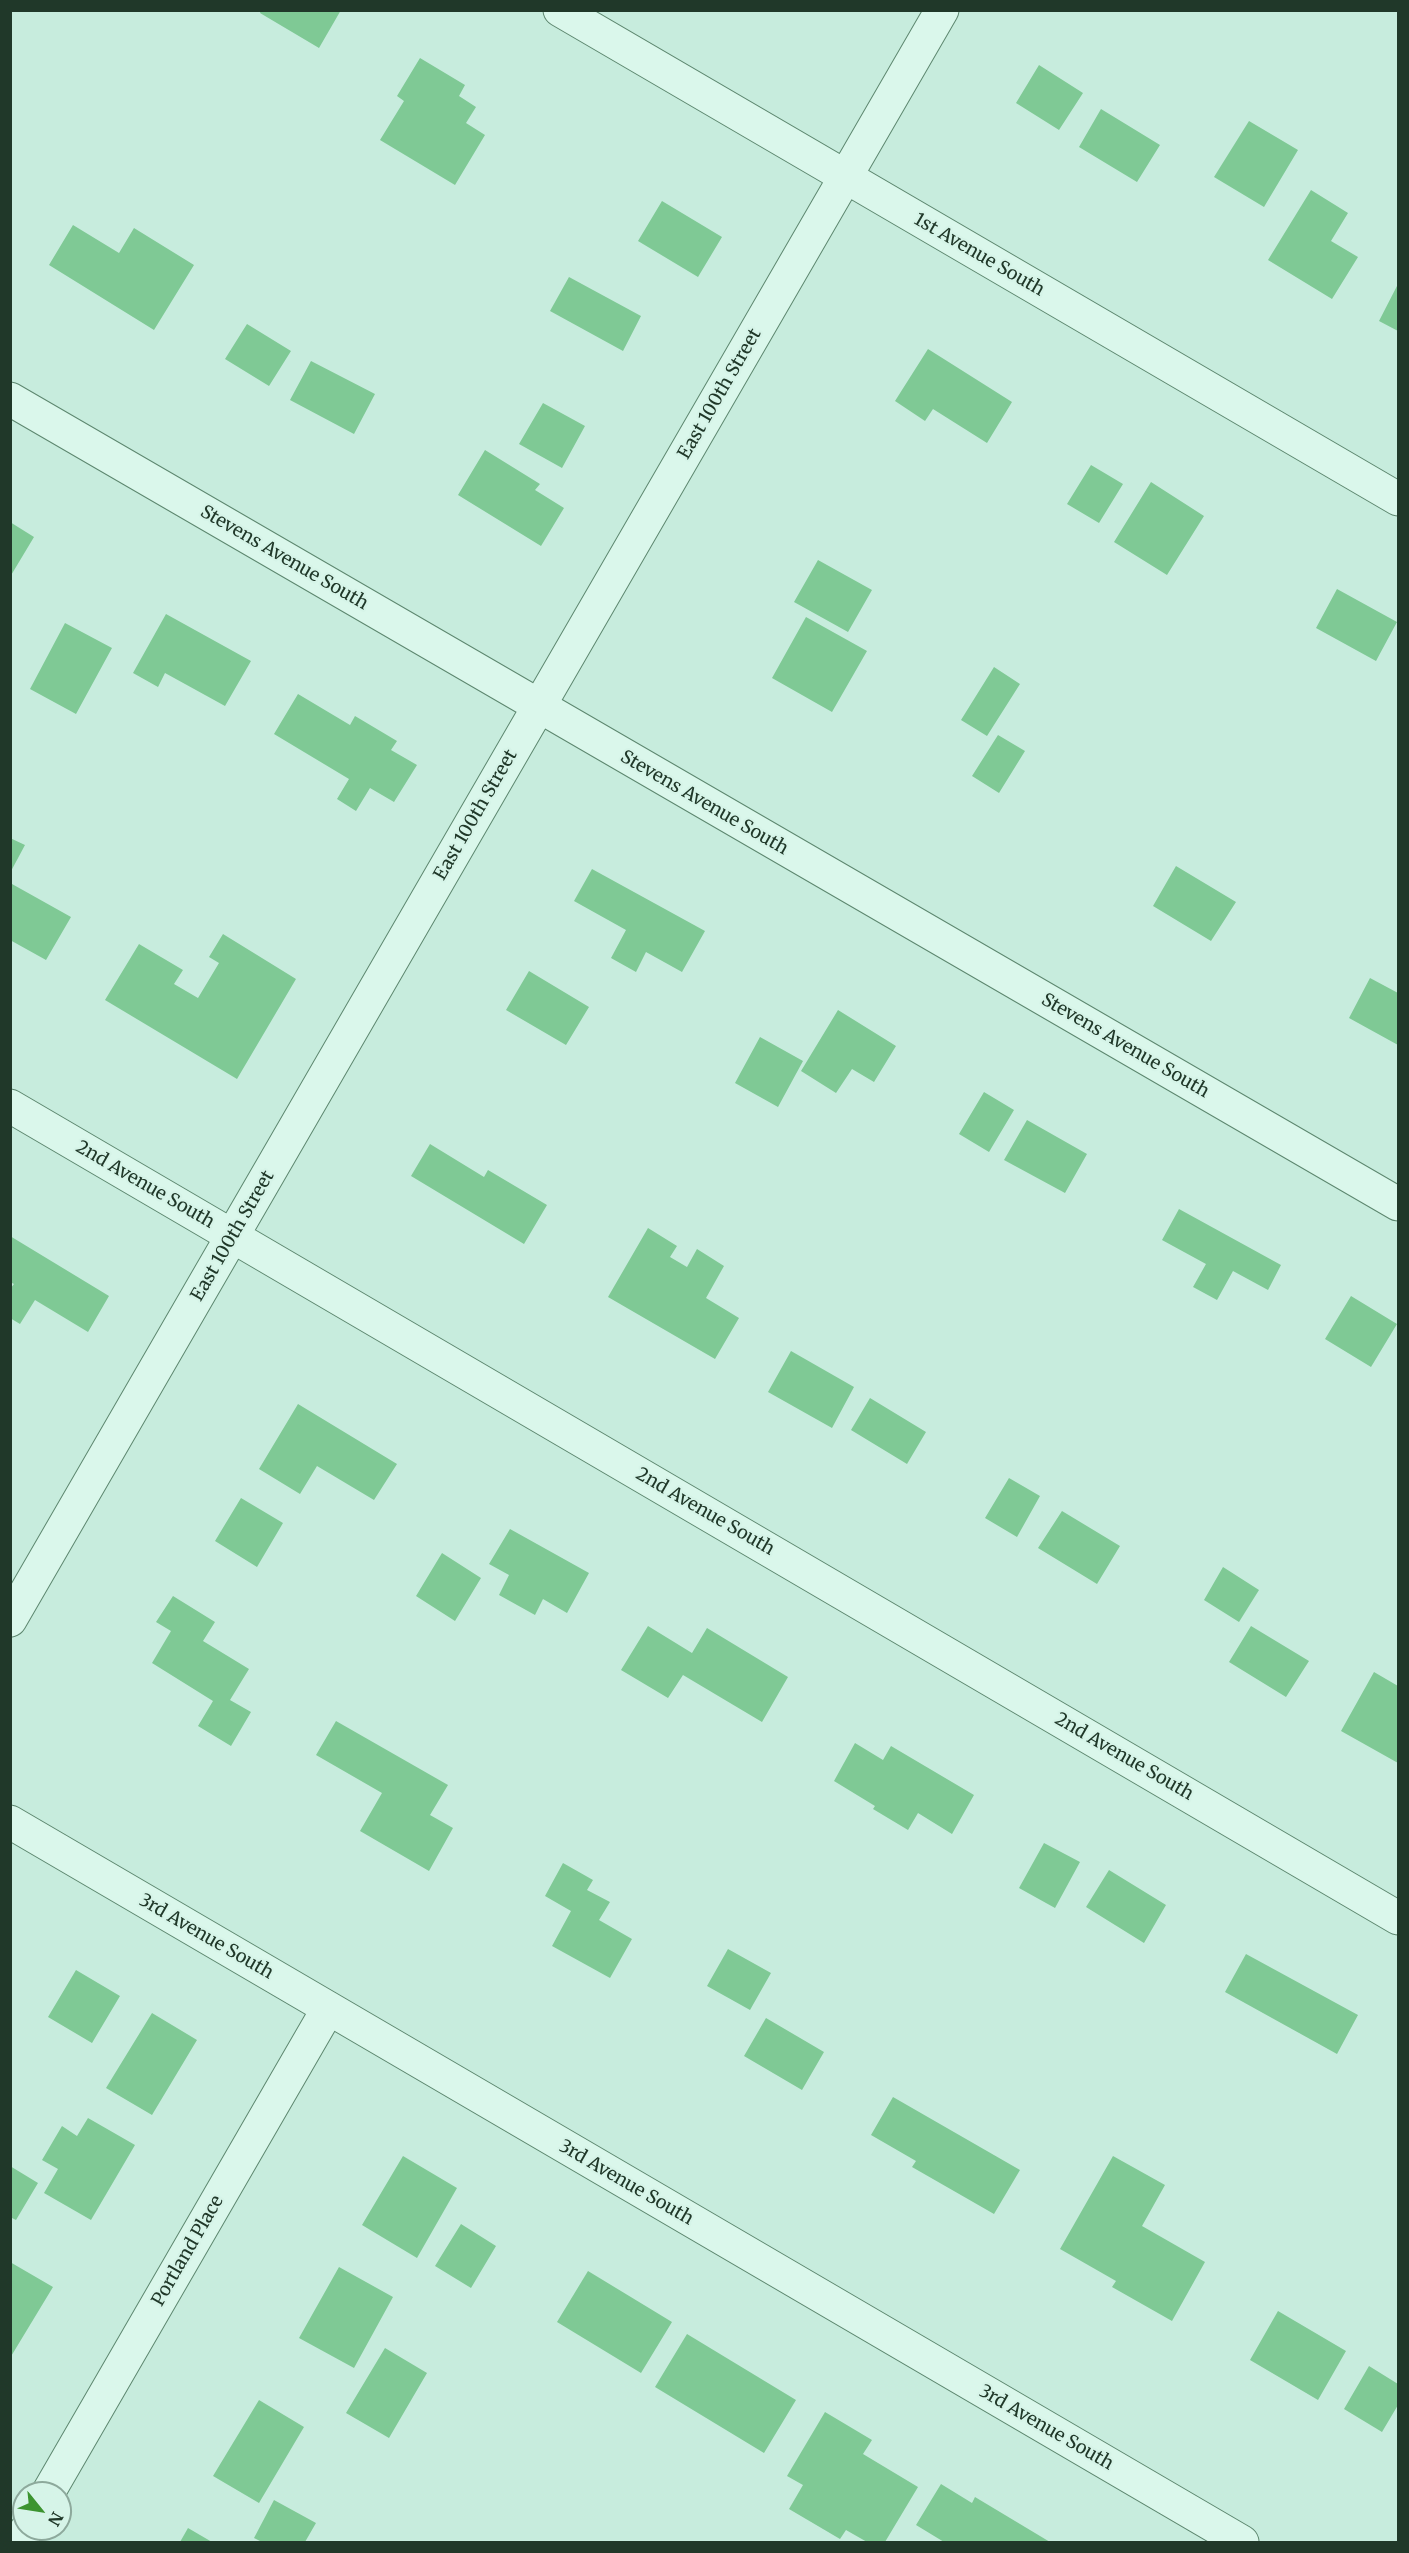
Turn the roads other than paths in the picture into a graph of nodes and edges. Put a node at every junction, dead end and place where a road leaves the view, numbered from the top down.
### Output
1 (561, 10) edge
2 (942, 10) edge
3 (846, 177) junction
4 (10, 399) edge
5 (1398, 499) edge
6 (539, 707) junction
7 (10, 1106) edge
8 (1398, 1204) edge
9 (232, 1236) junction
10 (10, 1620) edge
11 (10, 1822) edge
12 (1398, 1918) edge
13 (328, 2008) junction
14 (55, 2481) edge
15 (1242, 2542) edge

1 - 3 street, 1st Avenue South
2 - 3 street, East 100th Street
3 - 5 street, 1st Avenue South
3 - 6 street, East 100th Street
4 - 6 street, Stevens Avenue South
6 - 8 street, Stevens Avenue South
6 - 9 street, East 100th Street
7 - 9 street, 2nd Avenue South
9 - 10 street, East 100th Street
9 - 12 street, 2nd Avenue South
11 - 13 street, 3rd Avenue South
13 - 14 street, Portland Place
13 - 15 street, 3rd Avenue South

